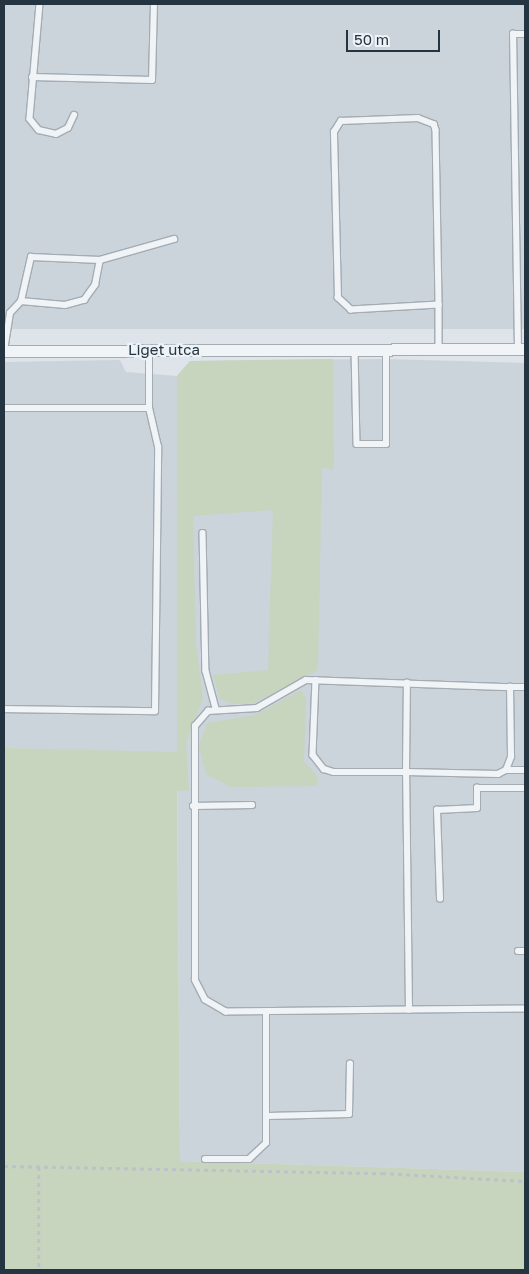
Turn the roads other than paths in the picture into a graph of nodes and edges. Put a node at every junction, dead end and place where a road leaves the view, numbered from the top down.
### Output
1 (40, 4) edge
2 (154, 4) edge
3 (525, 34) edge
4 (32, 77) junction
5 (74, 115) dead end
6 (174, 239) dead end
7 (100, 260) junction
8 (21, 301) junction
9 (439, 305) junction
10 (355, 349) junction
11 (386, 349) junction
12 (440, 349) junction
13 (522, 349) edge
14 (150, 350) junction
15 (4, 351) edge
16 (4, 408) edge
17 (149, 408) junction
18 (204, 532) dead end
19 (316, 680) junction
20 (407, 683) junction
21 (510, 687) junction
22 (525, 687) edge
23 (4, 709) edge
24 (216, 709) junction
25 (506, 770) junction
26 (525, 770) edge
27 (406, 772) junction
28 (525, 788) edge
29 (194, 806) junction
30 (252, 806) dead end
31 (440, 899) dead end
32 (518, 952) dead end
33 (525, 952) edge
34 (525, 1009) edge
35 (409, 1010) junction
36 (266, 1012) junction
37 (350, 1064) dead end
38 (268, 1116) junction
39 (206, 1159) dead end

1 - 4 lane
2 - 4 lane
3 - 13 lane
4 - 5 lane
6 - 7 lane
7 - 8 lane
7 - 8 lane
8 - 15 lane
9 - 9 lane
9 - 12 lane
10 - 11 street, Liget utca
10 - 11 lane
10 - 14 street, Liget utca
11 - 12 street, Liget utca
12 - 13 street, Liget utca
14 - 15 street, Liget utca
14 - 17 lane
16 - 17 lane
17 - 23 lane
18 - 24 lane
19 - 20 lane
19 - 24 lane
19 - 27 lane
20 - 21 lane
20 - 27 lane
21 - 22 lane
21 - 25 lane
24 - 29 lane
25 - 26 lane
25 - 27 lane
27 - 35 lane
28 - 31 lane
29 - 30 lane
29 - 36 lane
32 - 33 lane
34 - 35 lane
35 - 36 lane
36 - 38 lane
37 - 38 lane
38 - 39 lane

